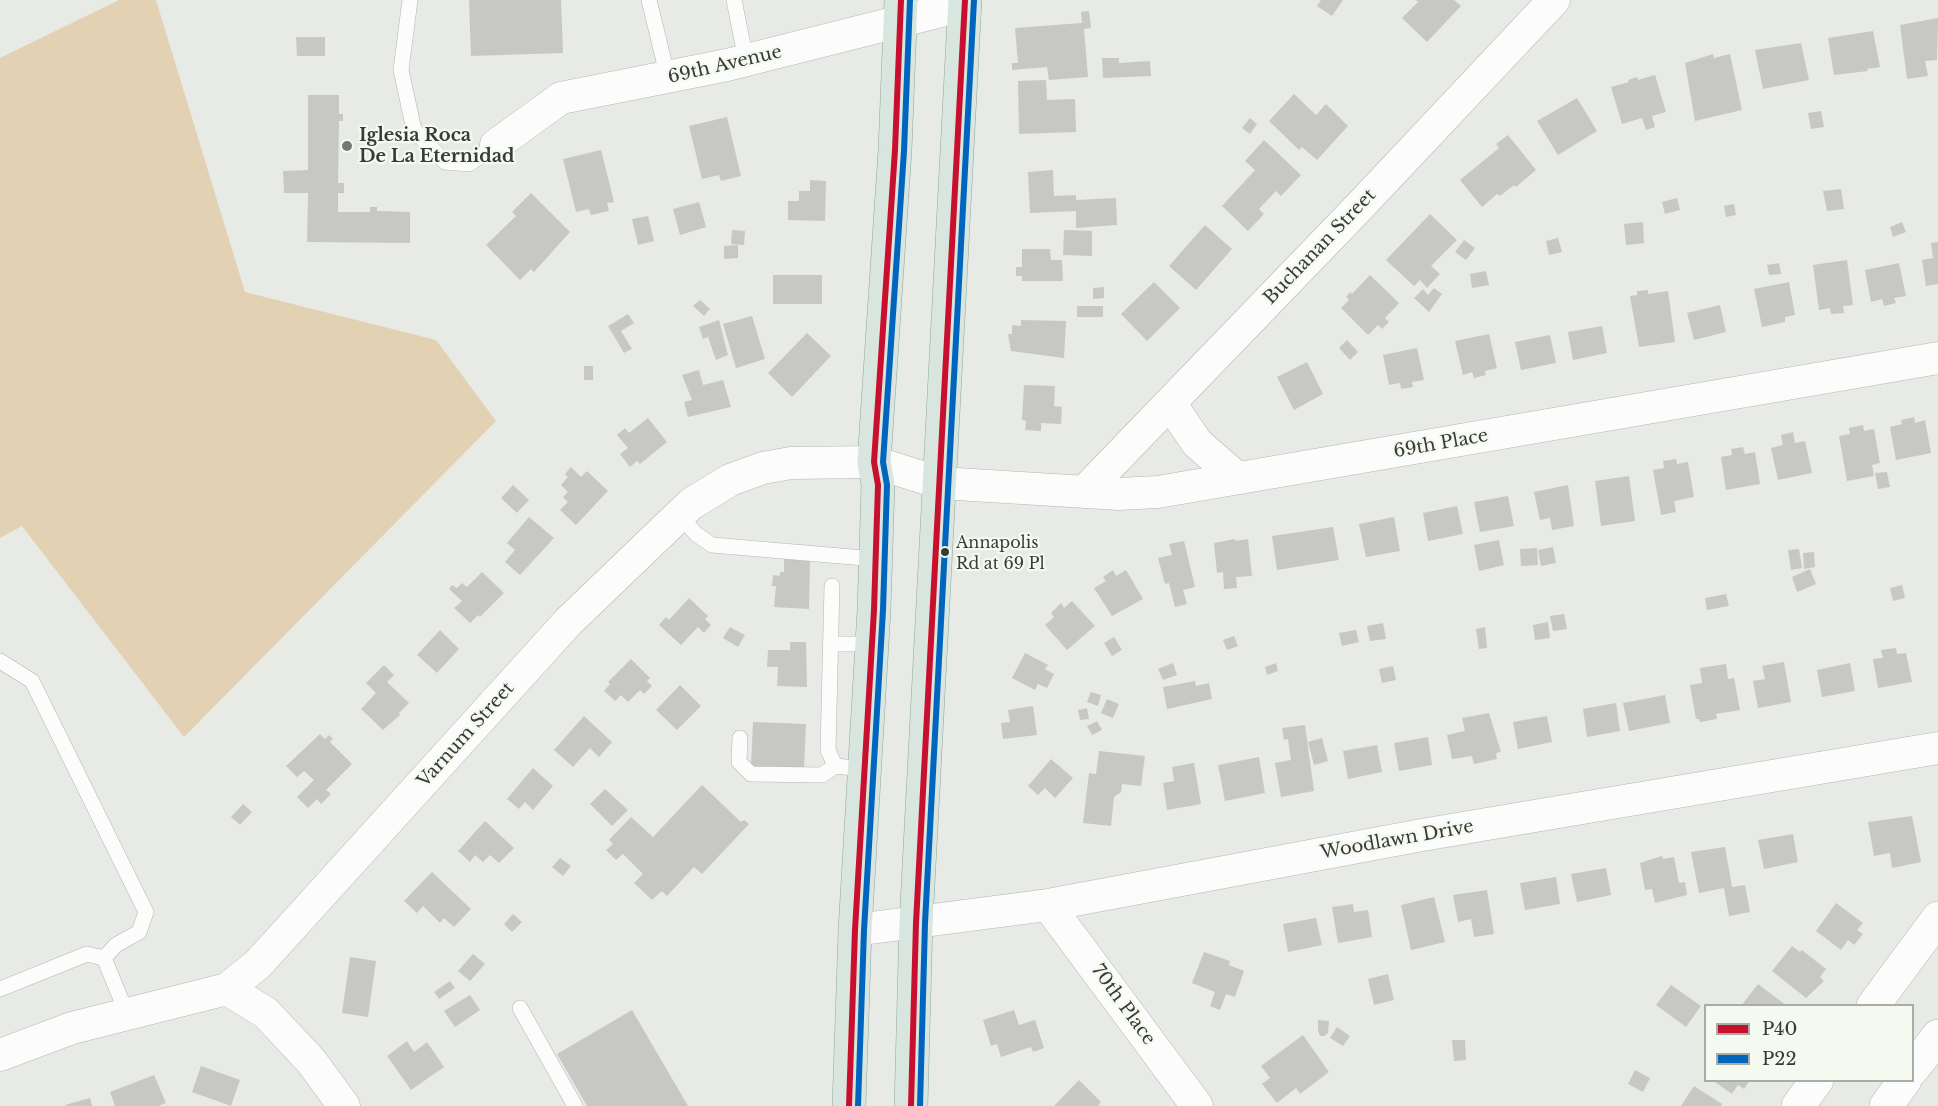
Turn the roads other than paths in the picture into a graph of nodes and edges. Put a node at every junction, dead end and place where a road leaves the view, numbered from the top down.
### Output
1 (410, 0) edge
2 (649, 0) edge
3 (734, 0) edge
4 (1554, 0) edge
5 (965, 3) edge
6 (901, 10) edge
7 (746, 60) junction
8 (668, 78) junction
9 (496, 145) joint
10 (1938, 358) edge
11 (1170, 403) junction
12 (874, 462) junction
13 (1236, 477) junction
14 (940, 483) junction
15 (1084, 492) junction
16 (680, 515) junction
17 (876, 559) junction
18 (832, 586) dead end
19 (831, 644) junction
20 (872, 644) junction
21 (0, 662) edge
22 (740, 738) dead end
23 (1938, 748) edge
24 (850, 767) junction
25 (1048, 904) junction
26 (1938, 918) edge
27 (916, 923) junction
28 (855, 930) junction
29 (104, 958) junction
30 (227, 988) junction
31 (0, 989) edge
32 (1874, 1004) edge
33 (520, 1008) dead end
34 (127, 1014) junction
35 (1938, 1036) edge
36 (0, 1055) edge
37 (1914, 1067) edge
38 (1816, 1082) edge
39 (1904, 1082) edge
40 (344, 1106) edge
41 (575, 1106) edge
42 (849, 1106) edge
43 (911, 1106) edge
44 (1197, 1106) edge
45 (1798, 1106) edge
46 (1886, 1106) edge

1 - 9 lane
2 - 8 lane
3 - 7 lane
4 - 11 street, Buchanan Street
5 - 6 street, 69th Avenue
5 - 14 main road
6 - 7 street, 69th Avenue
6 - 12 main road
7 - 8 street, 69th Avenue
8 - 9 street, 69th Avenue
10 - 13 street, 69th Place
11 - 13 street
11 - 15 street, Buchanan Street
12 - 14 street, Varnum Street
12 - 16 street, Varnum Street
12 - 17 main road
13 - 15 street, 69th Place
14 - 15 street, 69th Place
14 - 27 main road
16 - 17 lane
16 - 30 street, Varnum Street
17 - 20 main road
18 - 19 lane
19 - 20 lane
19 - 24 lane
20 - 24 main road
21 - 29 lane
22 - 24 lane
23 - 25 street, Woodlawn Drive
24 - 28 main road
25 - 27 street, Woodlawn Drive
25 - 44 street, 70th Place
26 - 32 street
27 - 28 street, Woodlawn Drive
27 - 43 main road
28 - 42 main road
29 - 31 lane
29 - 34 lane
30 - 34 street, Varnum Street
30 - 40 street
33 - 41 lane
34 - 36 street, Varnum Street
35 - 37 street
38 - 45 street
39 - 46 street

